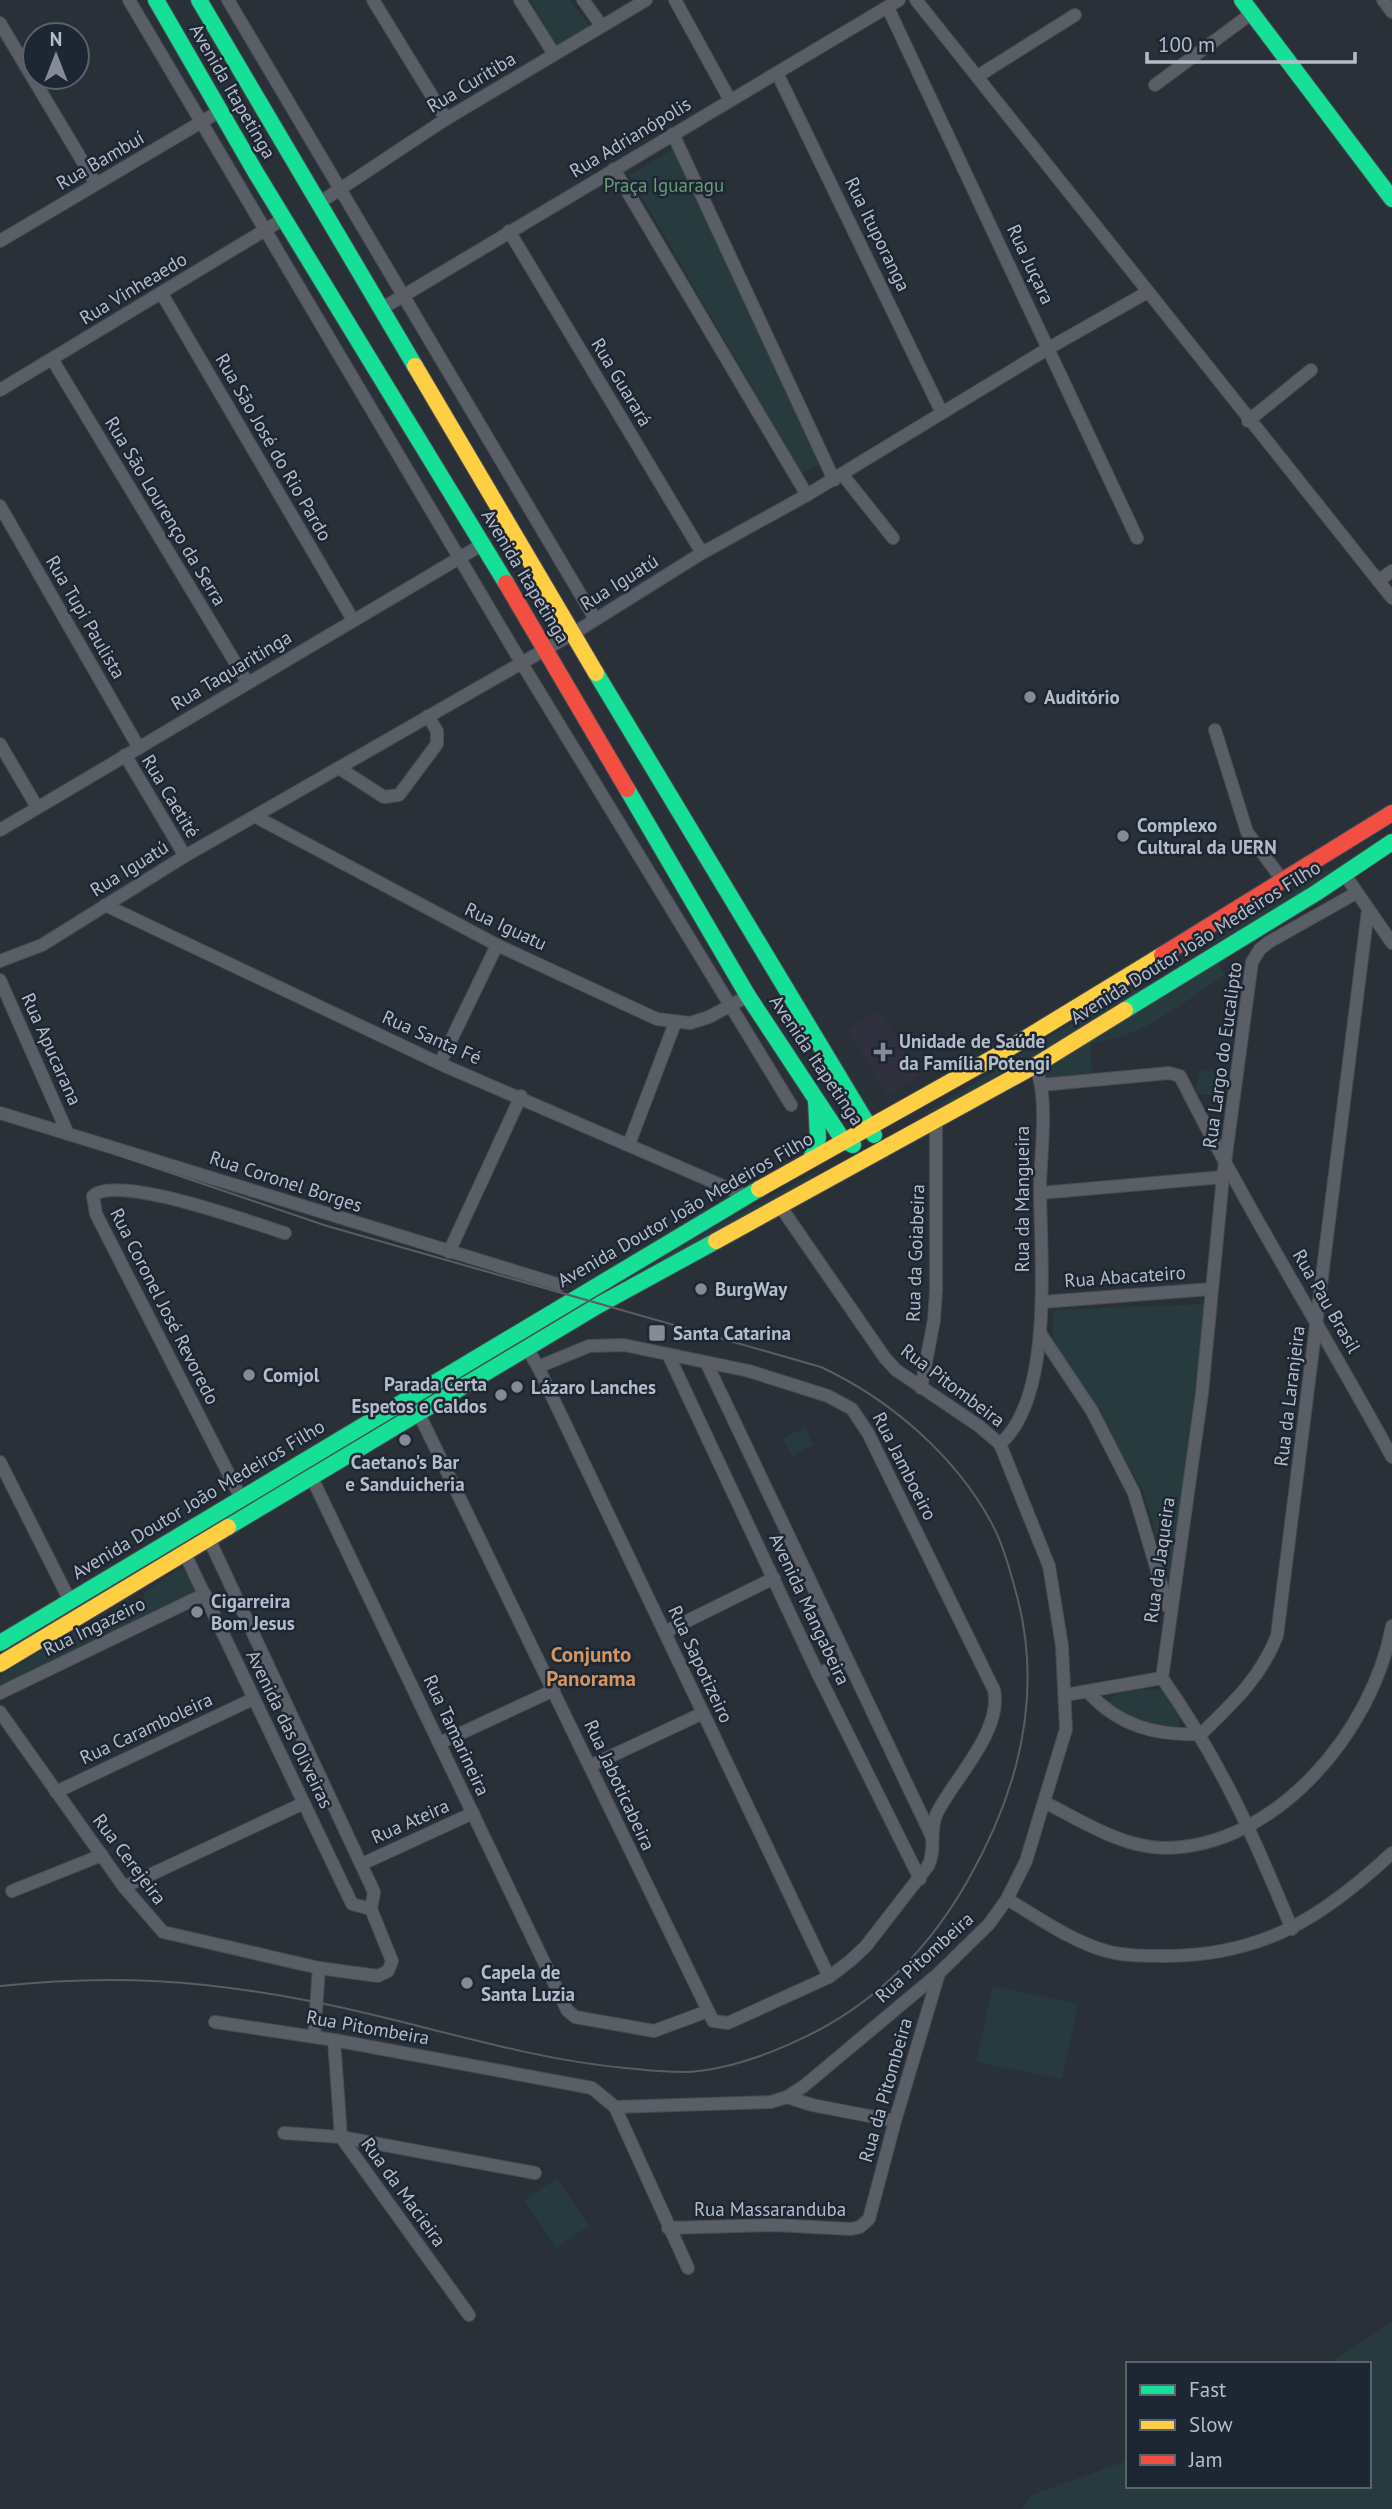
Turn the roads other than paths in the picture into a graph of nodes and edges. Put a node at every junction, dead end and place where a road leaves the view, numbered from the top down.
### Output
1 (129, 0) edge
2 (156, 0) edge
3 (199, 0) edge
4 (228, 0) edge
5 (373, 0) edge
6 (520, 0) edge
7 (583, 0) edge
8 (646, 0) edge
9 (675, 0) edge
10 (899, 0) edge
11 (916, 0) edge
12 (1383, 0) edge
13 (1247, 7) edge
14 (888, 8) junction
15 (1392, 12) edge
16 (1075, 15) dead end
17 (0, 23) edge
18 (601, 25) junction
19 (554, 54) junction
20 (777, 73) junction
21 (978, 76) junction
22 (1155, 85) dead end
23 (730, 100) junction
24 (220, 111) junction
25 (446, 119) junction
26 (203, 122) junction
27 (673, 134) junction
28 (614, 169) junction
29 (96, 184) junction
30 (342, 188) junction
31 (1392, 199) edge
32 (319, 203) junction
33 (285, 218) junction
34 (266, 230) junction
35 (509, 231) junction
36 (0, 241) edge
37 (1146, 293) junction
38 (162, 294) junction
39 (404, 296) junction
40 (382, 309) junction
41 (1049, 348) junction
42 (52, 359) junction
43 (1311, 370) dead end
44 (0, 390) edge
45 (942, 413) junction
46 (1248, 421) junction
47 (451, 426) junction
48 (421, 442) junction
49 (481, 476) junction
50 (838, 477) junction
51 (452, 494) junction
52 (807, 495) junction
53 (0, 506) edge
54 (893, 538) dead end
55 (1137, 538) dead end
56 (483, 544) junction
57 (702, 552) junction
58 (461, 557) junction
59 (1392, 571) edge
60 (1378, 581) junction
61 (1392, 598) edge
62 (595, 619) junction
63 (353, 620) junction
64 (574, 633) junction
65 (546, 649) junction
66 (520, 662) junction
67 (247, 682) junction
68 (428, 716) junction
69 (1215, 730) dead end
70 (0, 744) edge
71 (139, 748) junction
72 (125, 755) junction
73 (339, 768) junction
74 (658, 778) junction
75 (630, 795) junction
76 (674, 806) junction
77 (37, 807) junction
78 (1388, 816) edge
79 (256, 817) junction
80 (646, 823) junction
81 (0, 830) edge
82 (1392, 842) edge
83 (185, 856) junction
84 (1345, 876) junction
85 (1283, 881) junction
86 (1356, 893) junction
87 (1316, 894) junction
88 (106, 905) junction
89 (1368, 910) junction
90 (1222, 919) junction
91 (1392, 943) edge
92 (497, 945) junction
93 (0, 961) edge
94 (0, 980) edge
95 (1154, 990) junction
96 (748, 996) junction
97 (729, 1006) junction
98 (675, 1023) junction
99 (440, 1063) junction
100 (1036, 1065) junction
101 (1041, 1085) junction
102 (816, 1095) junction
103 (520, 1096) junction
104 (791, 1105) dead end
105 (0, 1113) edge
106 (929, 1123) junction
107 (870, 1125) junction
108 (68, 1134) junction
109 (844, 1140) junction
110 (629, 1144) junction
111 (874, 1150) junction
112 (811, 1159) junction
113 (1224, 1172) junction
114 (1040, 1193) junction
115 (746, 1196) junction
116 (780, 1206) junction
117 (285, 1233) dead end
118 (449, 1252) junction
119 (560, 1285) dead end
120 (1211, 1289) junction
121 (1042, 1302) junction
122 (1318, 1322) junction
123 (1040, 1333) junction
124 (527, 1348) junction
125 (668, 1354) junction
126 (706, 1362) junction
127 (538, 1367) junction
128 (921, 1388) junction
129 (419, 1414) junction
130 (1000, 1444) junction
131 (1392, 1457) edge
132 (0, 1462) edge
133 (312, 1478) junction
134 (241, 1498) junction
135 (209, 1539) junction
136 (185, 1554) junction
137 (774, 1578) junction
138 (205, 1594) junction
139 (70, 1601) junction
140 (1170, 1614) junction
141 (1392, 1626) edge
142 (665, 1632) junction
143 (0, 1643) edge
144 (847, 1661) junction
145 (0, 1664) edge
146 (818, 1674) junction
147 (1163, 1678) junction
148 (554, 1690) junction
149 (1087, 1692) junction
150 (0, 1693) edge
151 (1065, 1695) junction
152 (253, 1699) junction
153 (0, 1712) edge
154 (703, 1713) junction
155 (1201, 1734) junction
156 (440, 1743) junction
157 (590, 1766) junction
158 (55, 1792) junction
159 (304, 1802) junction
160 (1046, 1803) junction
161 (473, 1813) junction
162 (1250, 1828) junction
163 (932, 1838) junction
164 (1392, 1853) edge
165 (102, 1854) junction
166 (362, 1864) junction
167 (920, 1879) junction
168 (124, 1887) junction
169 (12, 1891) dead end
170 (1007, 1899) junction
171 (371, 1909) junction
172 (1293, 1929) junction
173 (392, 1961) joint
174 (320, 1968) junction
175 (939, 1973) junction
176 (829, 1977) junction
177 (710, 2016) junction
178 (215, 2022) dead end
179 (314, 2037) junction
180 (334, 2040) junction
181 (788, 2097) junction
182 (615, 2107) junction
183 (895, 2121) junction
184 (284, 2133) dead end
185 (341, 2137) junction
186 (535, 2173) dead end
187 (869, 2218) joint
188 (668, 2228) junction
189 (688, 2268) dead end
190 (469, 2315) dead end

1 - 26 street
2 - 24 main road, Avenida Itapetinga
3 - 32 main road, Avenida Itapetinga
4 - 30 street, Avenida Itapetinga
5 - 25 street
6 - 19 street
7 - 18 street
8 - 18 street, Rua Curitiba
9 - 23 street
10 - 14 street, Rua Adrianópolis
11 - 21 street
12 - 15 street
13 - 22 street
13 - 31 main road
14 - 20 street, Rua Adrianópolis
14 - 41 street, Rua Juçara
16 - 21 street
17 - 29 street
18 - 19 street, Rua Curitiba
19 - 25 street, Rua Curitiba
20 - 23 street, Rua Adrianópolis
20 - 45 street, Rua Ituporanga
21 - 37 street
23 - 27 street, Rua Adrianópolis
24 - 26 street, Rua Bambuí
24 - 33 main road, Avenida Itapetinga
25 - 30 street, Rua Curitiba
26 - 29 street, Rua Bambuí
26 - 34 street
27 - 28 street, Rua Adrianópolis
27 - 50 street
28 - 35 street, Rua Adrianópolis
28 - 52 street
29 - 36 street, Rua Bambuí
30 - 32 street, Rua Curitiba
30 - 39 street, Avenida Itapetinga
32 - 40 main road, Avenida Itapetinga
33 - 34 street, Rua Vinheaedo
33 - 48 main road, Avenida Itapetinga
34 - 38 street, Rua Vinheaedo
34 - 58 street
35 - 39 street, Rua Adrianópolis
35 - 57 street, Rua Guarará
37 - 41 street, Rua Iguatú
37 - 46 street
38 - 42 street, Rua Vinheaedo
38 - 63 street, Rua São José do Rio Pardo
39 - 40 street, Rua Adrianópolis
39 - 62 street, Avenida Itapetinga
40 - 47 main road, Avenida Itapetinga
41 - 45 street, Rua Iguatú
41 - 55 street, Rua Juçara
42 - 44 street, Rua Vinheaedo
42 - 67 street, Rua São Lourenço da Serra
43 - 46 street
45 - 50 street, Rua Iguatú
46 - 60 street
47 - 48 main road
47 - 49 main road, Avenida Itapetinga
48 - 51 main road, Avenida Itapetinga
49 - 51 main road
49 - 64 main road, Avenida Itapetinga
50 - 52 street, Rua Iguatú
50 - 54 street
51 - 56 main road, Avenida Itapetinga
52 - 57 street, Rua Iguatú
53 - 71 street, Rua Tupi Paulista
56 - 58 street, Rua Taquaritinga
56 - 65 main road, Avenida Itapetinga
57 - 62 street, Rua Iguatú
58 - 63 street, Rua Taquaritinga
58 - 66 street
59 - 60 street
60 - 61 street
62 - 64 street, Rua Iguatú
63 - 67 street, Rua Taquaritinga
64 - 65 street, Rua Iguatú
64 - 74 main road, Avenida Itapetinga
65 - 66 street, Rua Iguatú
65 - 75 main road, Avenida Itapetinga
66 - 68 street, Rua Iguatú
66 - 97 street
67 - 71 street, Rua Taquaritinga
68 - 73 street, Rua Iguatú
68 - 73 street
69 - 85 street
70 - 77 street
71 - 72 street, Rua Taquaritinga
72 - 77 street, Rua Taquaritinga
72 - 83 street, Rua Caetité
73 - 79 street, Rua Iguatú
74 - 75 main road
74 - 76 main road, Avenida Itapetinga
75 - 80 main road, Avenida Itapetinga
76 - 80 main road
76 - 107 main road, Avenida Itapetinga
77 - 81 street, Rua Taquaritinga
78 - 85 main road, Avenida Doutor João Medeiros Filho
78 - 87 main road
79 - 83 street, Rua Iguatú
79 - 92 street, Rua Iguatu
80 - 96 main road, Avenida Itapetinga
82 - 84 main road, Avenida Doutor João Medeiros Filho
83 - 88 street, Rua Iguatú
84 - 86 street
84 - 87 main road, Avenida Doutor João Medeiros Filho
85 - 90 main road, Avenida Doutor João Medeiros Filho
86 - 89 street
86 - 113 street, Rua Largo do Eucalipto
87 - 95 main road, Avenida Doutor João Medeiros Filho
88 - 93 street, Rua Iguatú
88 - 99 street, Rua Santa Fé
89 - 91 street
89 - 122 street, Rua da Laranjeira
90 - 95 main road
90 - 107 main road, Avenida Doutor João Medeiros Filho
92 - 98 street, Rua Iguatu
92 - 99 street
94 - 108 street, Rua Apucarana
95 - 100 main road, Avenida Doutor João Medeiros Filho
96 - 97 street
96 - 102 main road, Avenida Itapetinga
97 - 98 street
97 - 104 street
98 - 110 street
99 - 103 street, Rua Santa Fé
100 - 101 street, Rua da Mangueira
100 - 106 main road, Avenida Doutor João Medeiros Filho
101 - 113 street, Rua Largo do Eucalipto
101 - 114 street, Rua da Mangueira
102 - 109 main road, Avenida Itapetinga
102 - 112 main road
103 - 110 street, Rua Santa Fé
103 - 118 street
105 - 108 street, Rua Coronel Borges
106 - 111 main road, Avenida Doutor João Medeiros Filho
106 - 128 street, Rua da Goiabeira
107 - 109 main road, Avenida Doutor João Medeiros Filho
107 - 111 main road
108 - 118 street, Rua Coronel Borges
109 - 111 main road, Avenida Itapetinga
109 - 112 main road, Avenida Doutor João Medeiros Filho
110 - 115 street, Rua Santa Fé
111 - 116 main road, Avenida Doutor João Medeiros Filho
112 - 115 main road, Avenida Doutor João Medeiros Filho
113 - 114 street
113 - 120 street, Rua da Jaqueira
113 - 122 street, Rua Pau Brasil
114 - 121 street, Rua da Mangueira
115 - 134 main road, Avenida Doutor João Medeiros Filho
116 - 124 main road, Avenida Doutor João Medeiros Filho
116 - 128 street, Rua Pitombeira
117 - 134 street, Rua Coronel José Revoredo
118 - 119 street, Rua Coronel Borges
120 - 121 street, Rua Abacateiro
120 - 140 street, Rua da Jaqueira
121 - 123 street, Rua da Mangueira
122 - 131 street, Rua Pau Brasil
122 - 155 street, Rua da Laranjeira
123 - 130 street, Rua da Mangueira
123 - 140 street
124 - 127 street
124 - 129 main road, Avenida Doutor João Medeiros Filho
125 - 126 street, Rua Jamboeiro
125 - 127 street, Rua Jamboeiro
125 - 137 street, Avenida Mangabeira
126 - 144 street, Avenida Mangabeira
126 - 163 street, Rua Jamboeiro
127 - 142 street, Rua Sapotizeiro
128 - 130 street, Rua Pitombeira
129 - 133 main road, Avenida Doutor João Medeiros Filho
129 - 148 street, Rua Jaboticabeira
130 - 151 street, Rua Pitombeira
132 - 139 street
133 - 135 main road, Avenida Doutor João Medeiros Filho
133 - 156 street, Rua Tamarineira
134 - 139 main road, Avenida Doutor João Medeiros Filho
135 - 136 main road, Avenida Doutor João Medeiros Filho
135 - 166 street, Avenida das Oliveiras
136 - 138 street, Avenida das Oliveiras
136 - 145 main road, Avenida Doutor João Medeiros Filho
137 - 142 street
137 - 146 street, Avenida Mangabeira
138 - 150 street, Rua Ingazeiro
138 - 152 street, Avenida das Oliveiras
139 - 143 main road, Avenida Doutor João Medeiros Filho
140 - 147 street, Rua da Jaqueira
141 - 162 street
142 - 154 street, Rua Sapotizeiro
144 - 146 street
144 - 163 street, Avenida Mangabeira
146 - 167 street, Avenida Mangabeira
147 - 149 street
147 - 155 street
148 - 156 street
148 - 157 street, Rua Jaboticabeira
149 - 151 street
149 - 155 street
151 - 160 street, Rua Pitombeira
152 - 158 street, Rua Caramboleira
152 - 159 street, Avenida das Oliveiras
153 - 158 street, Rua Cerejeira
154 - 157 street
154 - 176 street, Rua Sapotizeiro
155 - 162 street
156 - 161 street, Rua Tamarineira
157 - 177 street, Rua Jaboticabeira
158 - 165 street, Rua Cerejeira
159 - 168 street
159 - 171 street, Avenida das Oliveiras
160 - 162 street
160 - 170 street, Rua Pitombeira
161 - 166 street, Rua Ateira
161 - 177 street, Rua Tamarineira
162 - 172 street
163 - 167 street
164 - 172 street
165 - 168 street, Rua Cerejeira
165 - 169 street
166 - 171 street, Avenida das Oliveiras
167 - 176 street
168 - 174 street, Rua Cerejeira
170 - 172 street
170 - 175 street, Rua Pitombeira
171 - 173 street, Avenida das Oliveiras
173 - 174 street, Rua Cerejeira
174 - 179 street
175 - 181 street, Rua Pitombeira
175 - 183 street, Rua da Pitombeira
176 - 177 street
178 - 179 street, Rua Pitombeira
179 - 180 street, Rua Pitombeira
180 - 182 street, Rua Pitombeira
180 - 185 street, Rua da Macieira
181 - 182 street, Rua Pitombeira
181 - 183 street
182 - 188 street
183 - 187 street, Rua da Pitombeira
184 - 185 street
185 - 186 street
185 - 190 street, Rua da Macieira
187 - 188 street, Rua Massaranduba
188 - 189 street

